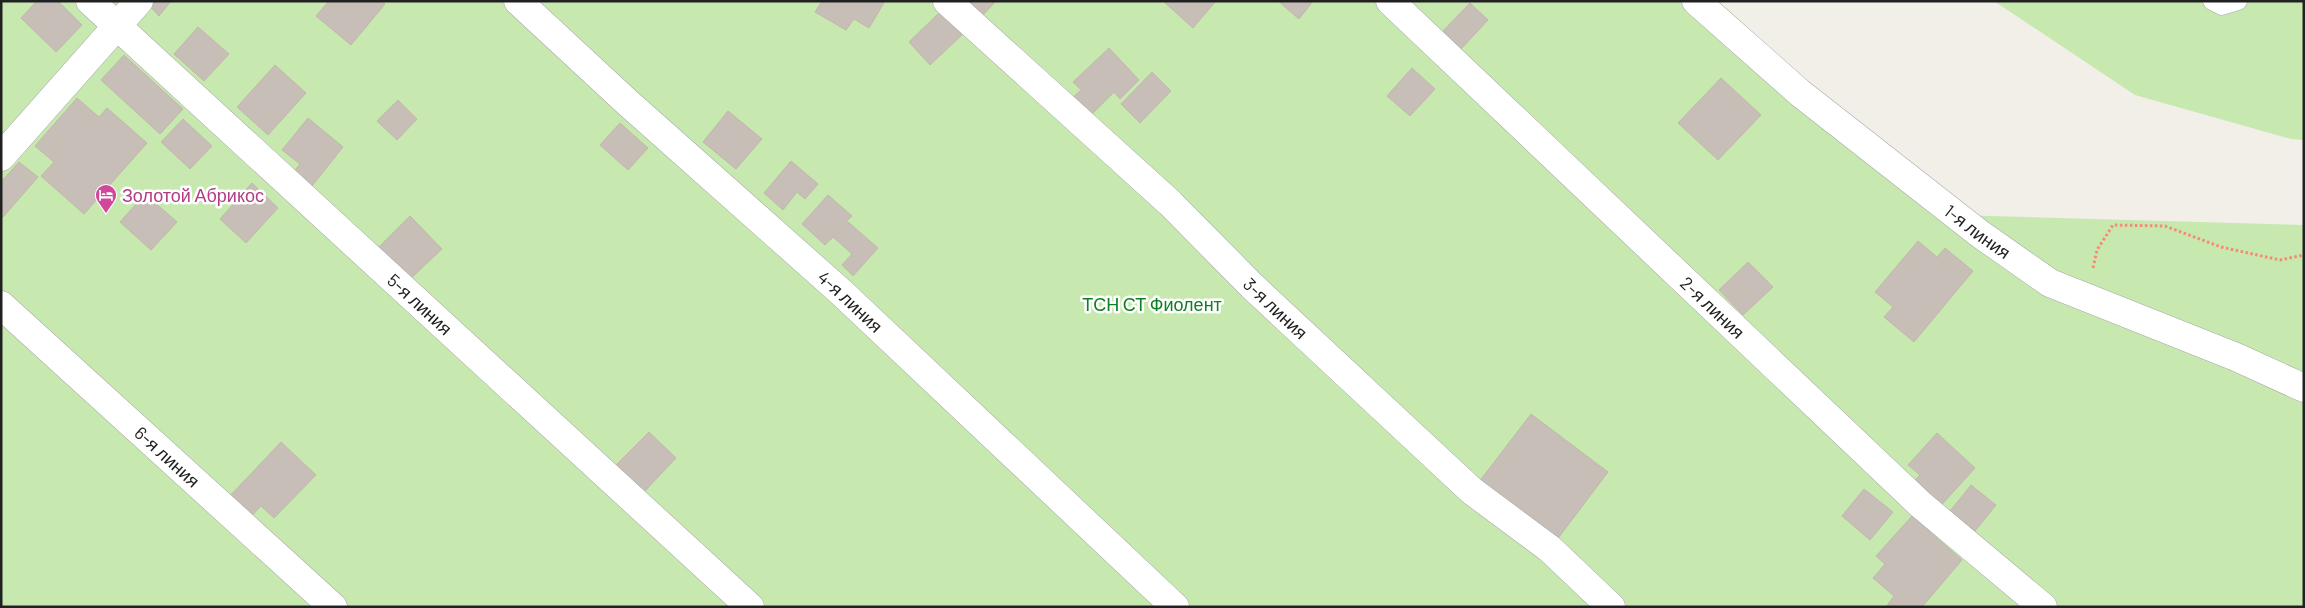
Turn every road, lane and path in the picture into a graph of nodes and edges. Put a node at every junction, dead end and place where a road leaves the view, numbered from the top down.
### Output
1 (90, 1) edge
2 (140, 1) edge
3 (518, 1) edge
4 (947, 1) edge
5 (1390, 1) edge
6 (1696, 1) edge
7 (2212, 1) edge
8 (2238, 1) edge
9 (116, 27) junction
10 (1, 157) edge
11 (2304, 255) edge
12 (2086, 299) junction
13 (1, 305) edge
14 (2304, 388) edge
15 (333, 607) edge
16 (750, 607) edge
17 (1175, 607) edge
18 (1611, 607) edge
19 (2043, 607) edge

1 - 9 street, 5-я линия
2 - 9 street
3 - 17 street, 4-я линия
4 - 18 street, 3-я линия
5 - 19 street, 2-я линия
6 - 12 street, 1-я линия
7 - 8 lane
9 - 10 street
9 - 16 street, 5-я линия
11 - 12 path
12 - 14 street, 1-я линия
13 - 15 street, 6-я линия

